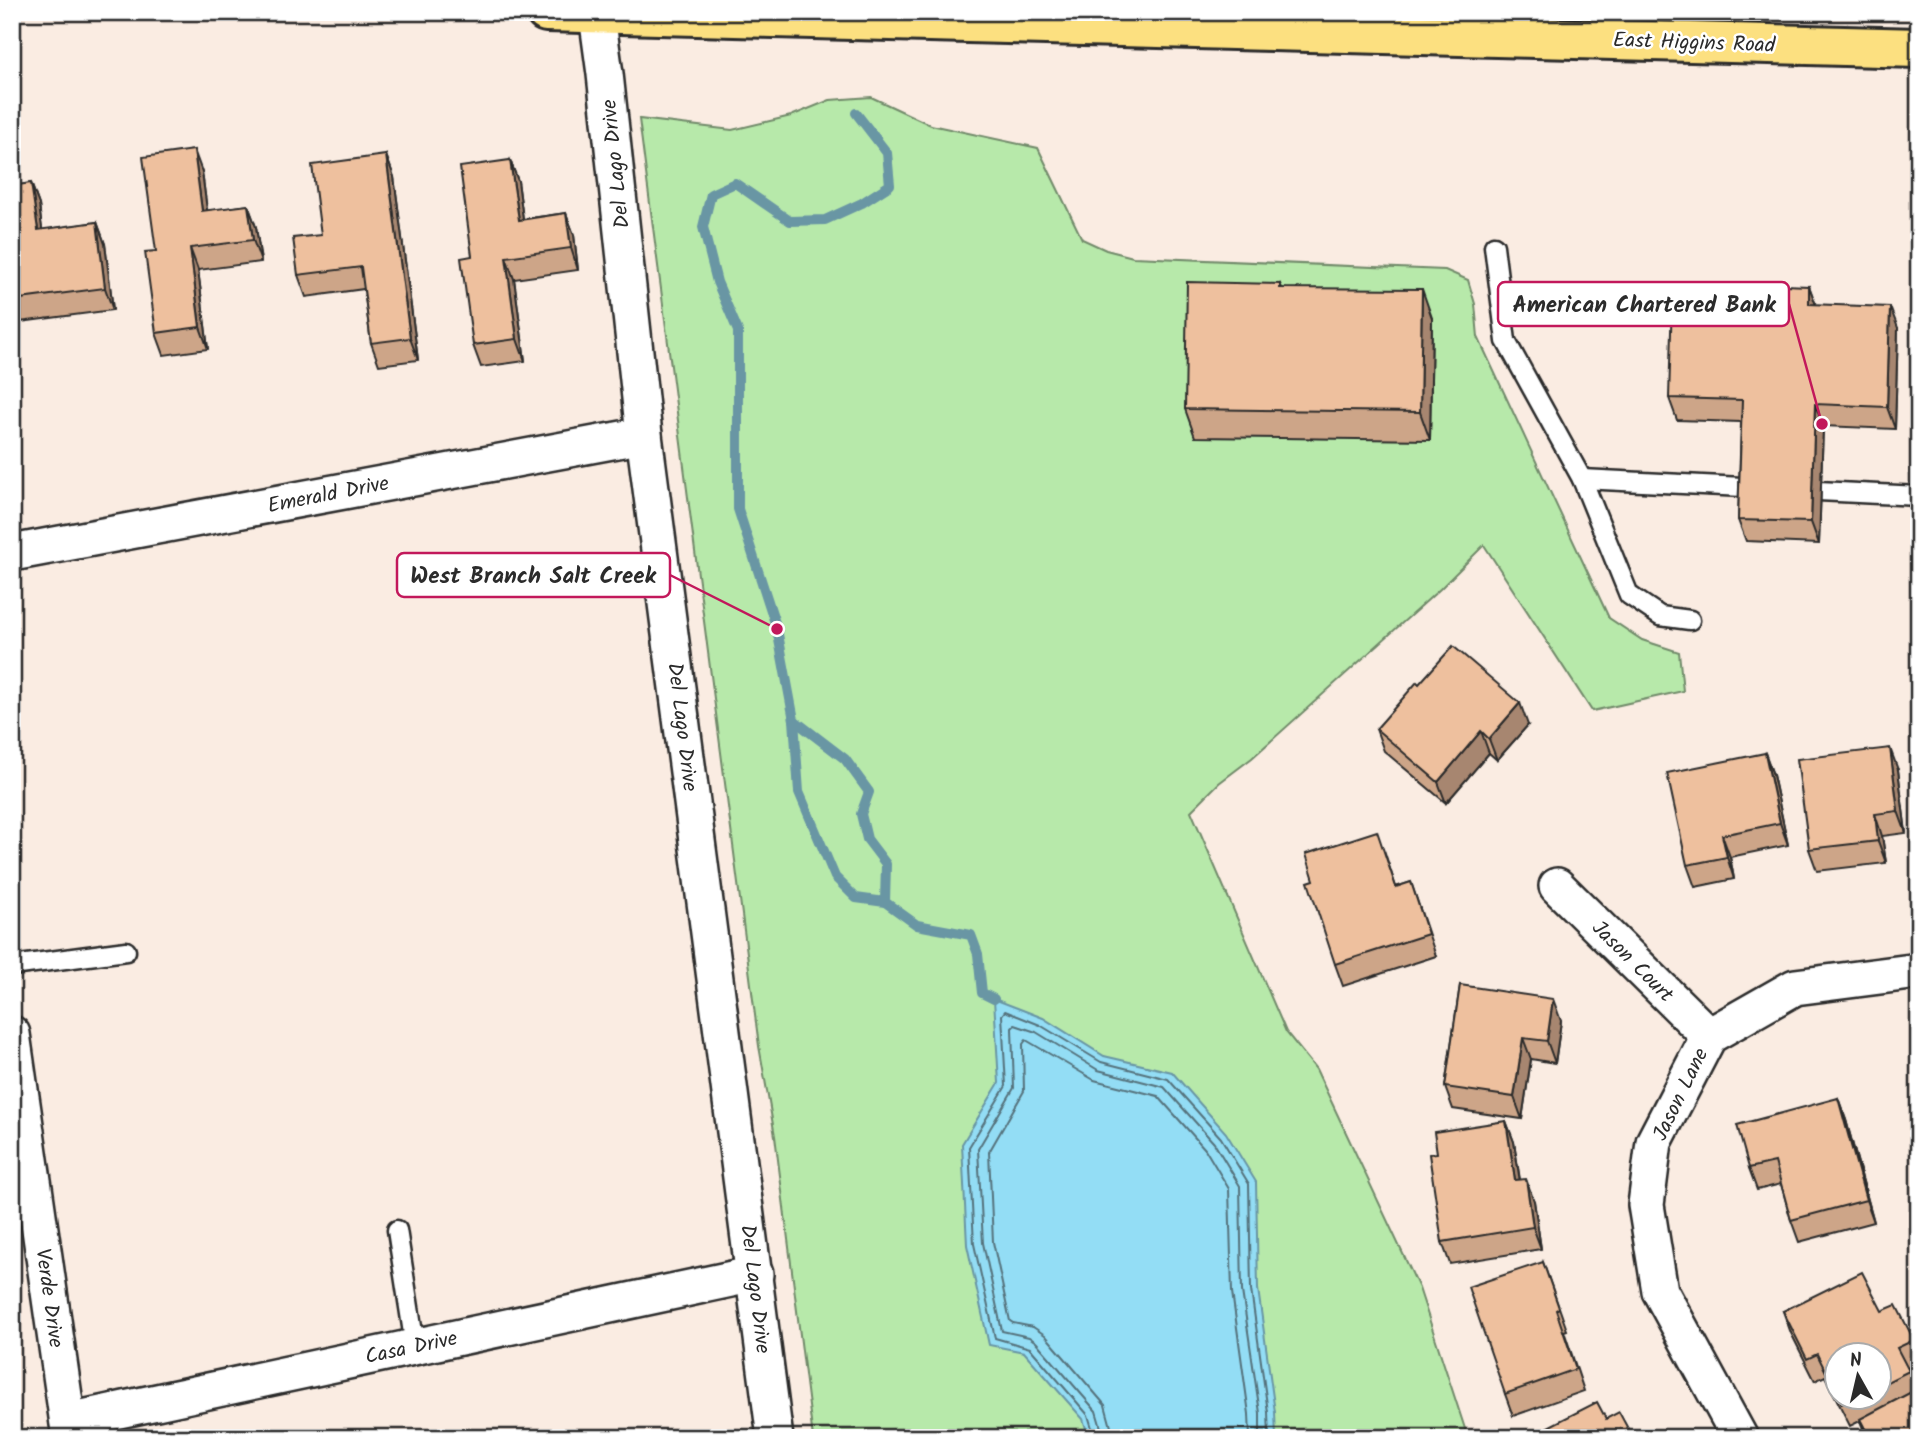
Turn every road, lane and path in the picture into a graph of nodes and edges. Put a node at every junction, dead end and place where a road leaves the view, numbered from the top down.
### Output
1 (546, 12) edge
2 (597, 15) junction
3 (1919, 48) edge
4 (1494, 246) dead end
5 (644, 435) junction
6 (1582, 479) junction
7 (1919, 496) edge
8 (12, 553) edge
9 (1690, 620) dead end
10 (1557, 886) dead end
11 (126, 951) dead end
12 (12, 966) edge
13 (1919, 971) edge
14 (12, 1034) edge
15 (1709, 1036) junction
16 (397, 1230) dead end
17 (755, 1274) junction
18 (415, 1346) junction
19 (69, 1429) edge
20 (775, 1438) edge
21 (1740, 1438) edge

1 - 2 main road, East Higgins Road
2 - 3 main road, East Higgins Road
2 - 5 street, Del Lago Drive
4 - 6 lane
5 - 8 street, Emerald Drive
5 - 17 street, Del Lago Drive
6 - 7 lane
6 - 9 lane
10 - 15 street, Jason Court
11 - 12 lane
13 - 15 street, Jason Lane
14 - 19 street, Verde Drive
15 - 21 street, Jason Lane
16 - 18 lane
17 - 18 street, Casa Drive
17 - 20 street, Del Lago Drive
18 - 19 street, Casa Drive

